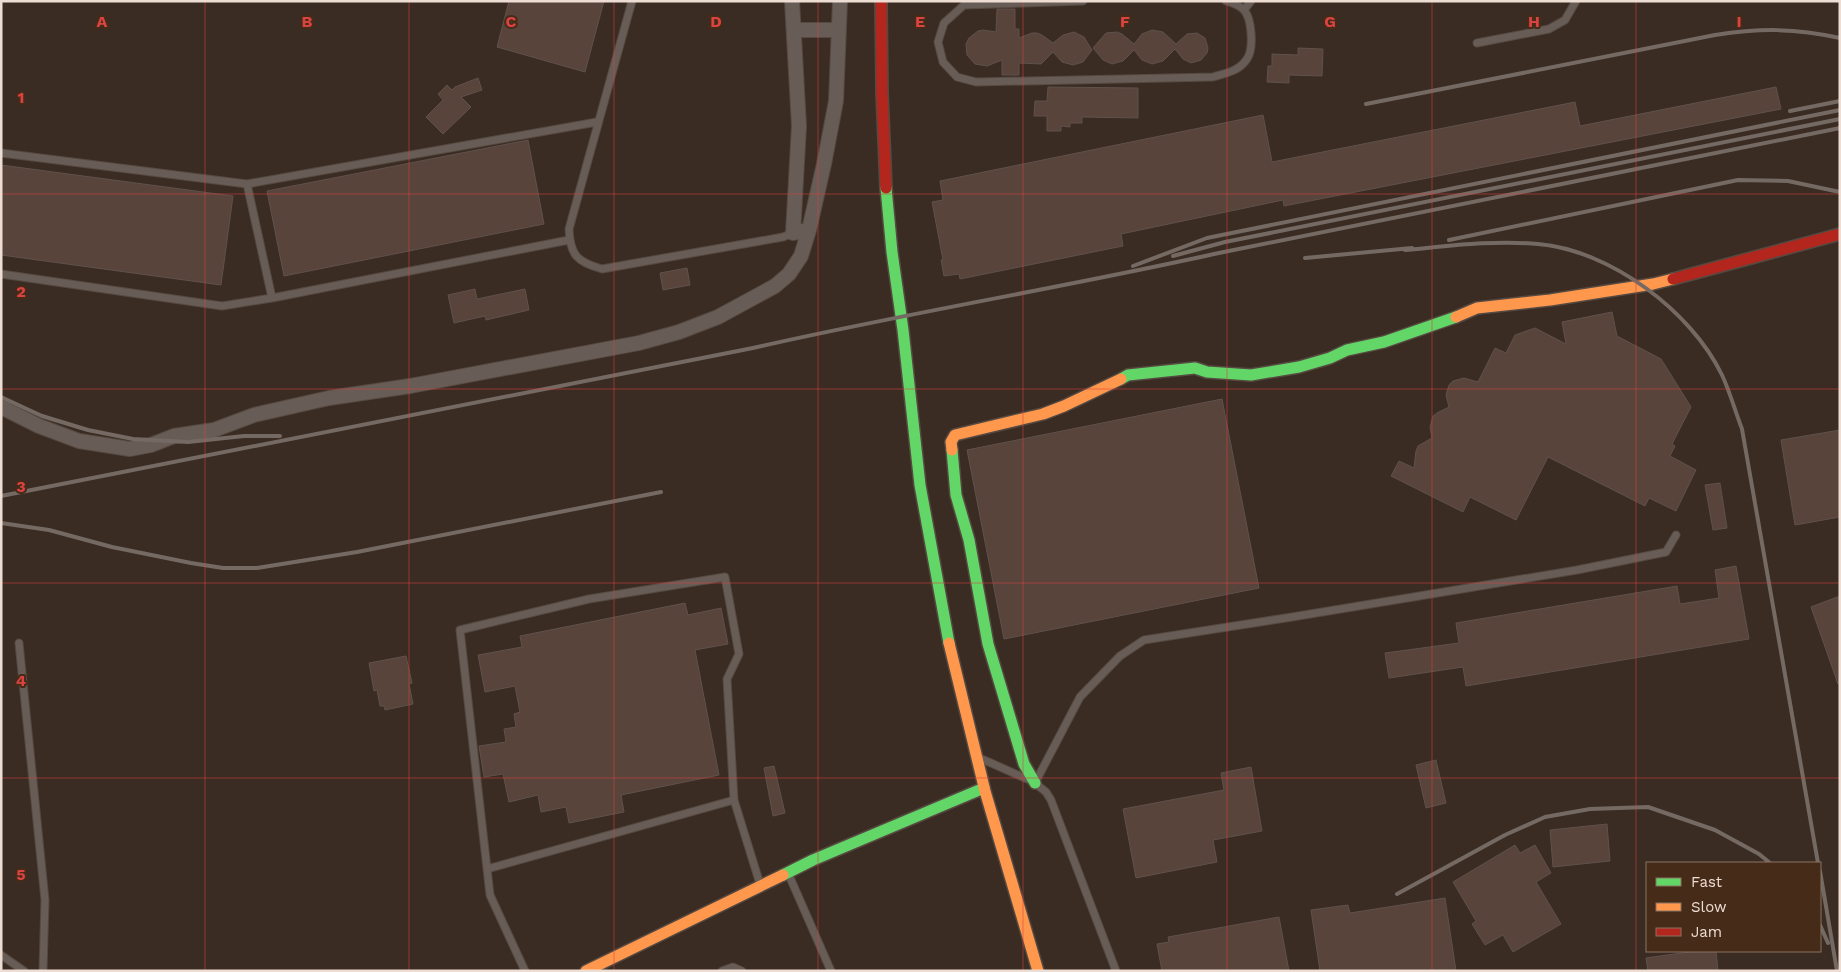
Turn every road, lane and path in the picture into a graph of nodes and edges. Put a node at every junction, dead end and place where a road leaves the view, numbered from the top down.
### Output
1 (632, 1) edge
2 (792, 1) edge
3 (840, 1) edge
4 (881, 1) edge
5 (1083, 1) edge
6 (1226, 1) edge
7 (1251, 1) edge
8 (1576, 1) edge
9 (964, 3) edge
10 (1244, 10) junction
11 (795, 30) junction
12 (838, 30) junction
13 (1477, 43) dead end
14 (597, 122) junction
15 (1, 153) edge
16 (247, 184) junction
17 (809, 230) junction
18 (793, 233) junction
19 (1840, 234) edge
20 (569, 240) junction
21 (1, 274) edge
22 (272, 298) junction
23 (1, 406) edge
24 (1676, 535) dead end
25 (19, 643) dead end
26 (976, 756) junction
27 (1035, 784) junction
28 (984, 788) junction
29 (734, 800) junction
30 (487, 869) junction
31 (788, 872) junction
32 (760, 886) junction
33 (1, 955) edge
34 (24, 971) edge
35 (44, 971) edge
36 (524, 971) edge
37 (586, 971) edge
38 (722, 971) edge
39 (742, 971) edge
40 (831, 971) edge
41 (1038, 971) edge
42 (1116, 971) edge

1 - 14 lane
2 - 11 street
3 - 12 street
4 - 26 main road
5 - 9 lane
6 - 10 lane
7 - 10 lane
8 - 13 lane
9 - 10 lane
11 - 12 street
11 - 18 street
12 - 17 street
14 - 16 lane
14 - 20 lane
15 - 16 lane
16 - 22 lane
17 - 18 street
17 - 23 street
18 - 20 lane
19 - 27 main road
20 - 22 lane
21 - 22 lane
24 - 27 lane
25 - 35 lane
26 - 27 lane
26 - 28 main road
27 - 42 lane
28 - 31 main road
28 - 41 main road
29 - 30 lane
29 - 30 lane
29 - 32 lane
30 - 36 lane
31 - 32 main road
31 - 40 lane
32 - 37 main road
33 - 34 lane
38 - 39 lane

